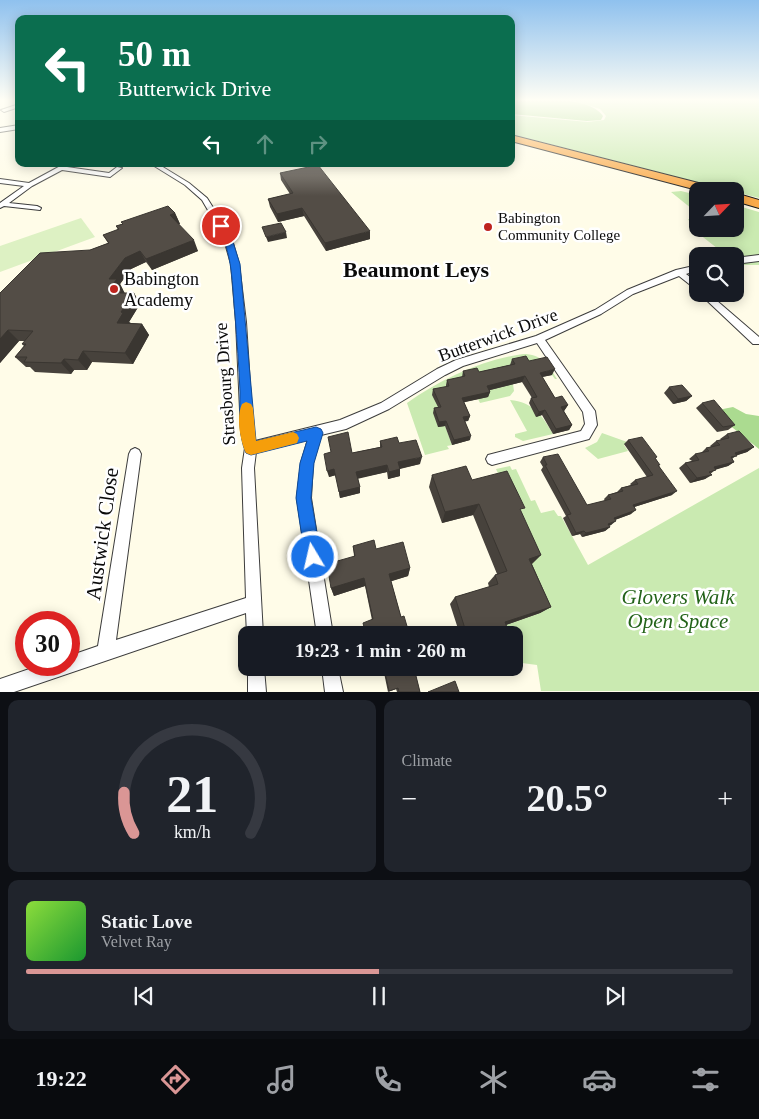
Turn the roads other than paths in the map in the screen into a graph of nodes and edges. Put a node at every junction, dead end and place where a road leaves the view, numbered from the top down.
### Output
1 (515, 139) edge
2 (61, 167) edge
3 (73, 167) edge
4 (159, 167) edge
5 (119, 168) dead end
6 (0, 179) edge
7 (689, 184) edge
8 (30, 185) junction
9 (744, 200) edge
10 (759, 204) edge
11 (1, 205) edge
12 (37, 208) dead end
13 (759, 258) edge
14 (744, 260) edge
15 (689, 269) edge
16 (679, 272) junction
17 (689, 280) edge
18 (713, 302) edge
19 (539, 339) junction
20 (758, 341) dead end
21 (316, 433) junction
22 (251, 448) junction
23 (135, 454) dead end
24 (492, 460) dead end
25 (254, 603) junction
26 (255, 626) edge
27 (324, 626) edge
28 (106, 650) junction
29 (80, 660) edge
30 (34, 676) edge
31 (256, 676) edge
32 (331, 676) edge
33 (0, 688) edge
34 (257, 692) edge
35 (334, 692) edge

1 - 7 highway
2 - 8 street
3 - 5 street
4 - 22 street, Strasbourg Drive
6 - 8 street
8 - 11 street
9 - 10 highway
11 - 12 street
13 - 14 street
15 - 16 street, Butterwick Drive
16 - 17 street
16 - 19 street, Butterwick Drive
18 - 20 street
19 - 21 street, Butterwick Drive
19 - 24 street
21 - 22 street, Butterwick Drive
21 - 27 street
22 - 25 street, Strasbourg Drive
23 - 28 street, Austwick Close
25 - 26 street, Strasbourg Drive
25 - 28 street
28 - 29 street
30 - 33 street
31 - 34 street
32 - 35 street

